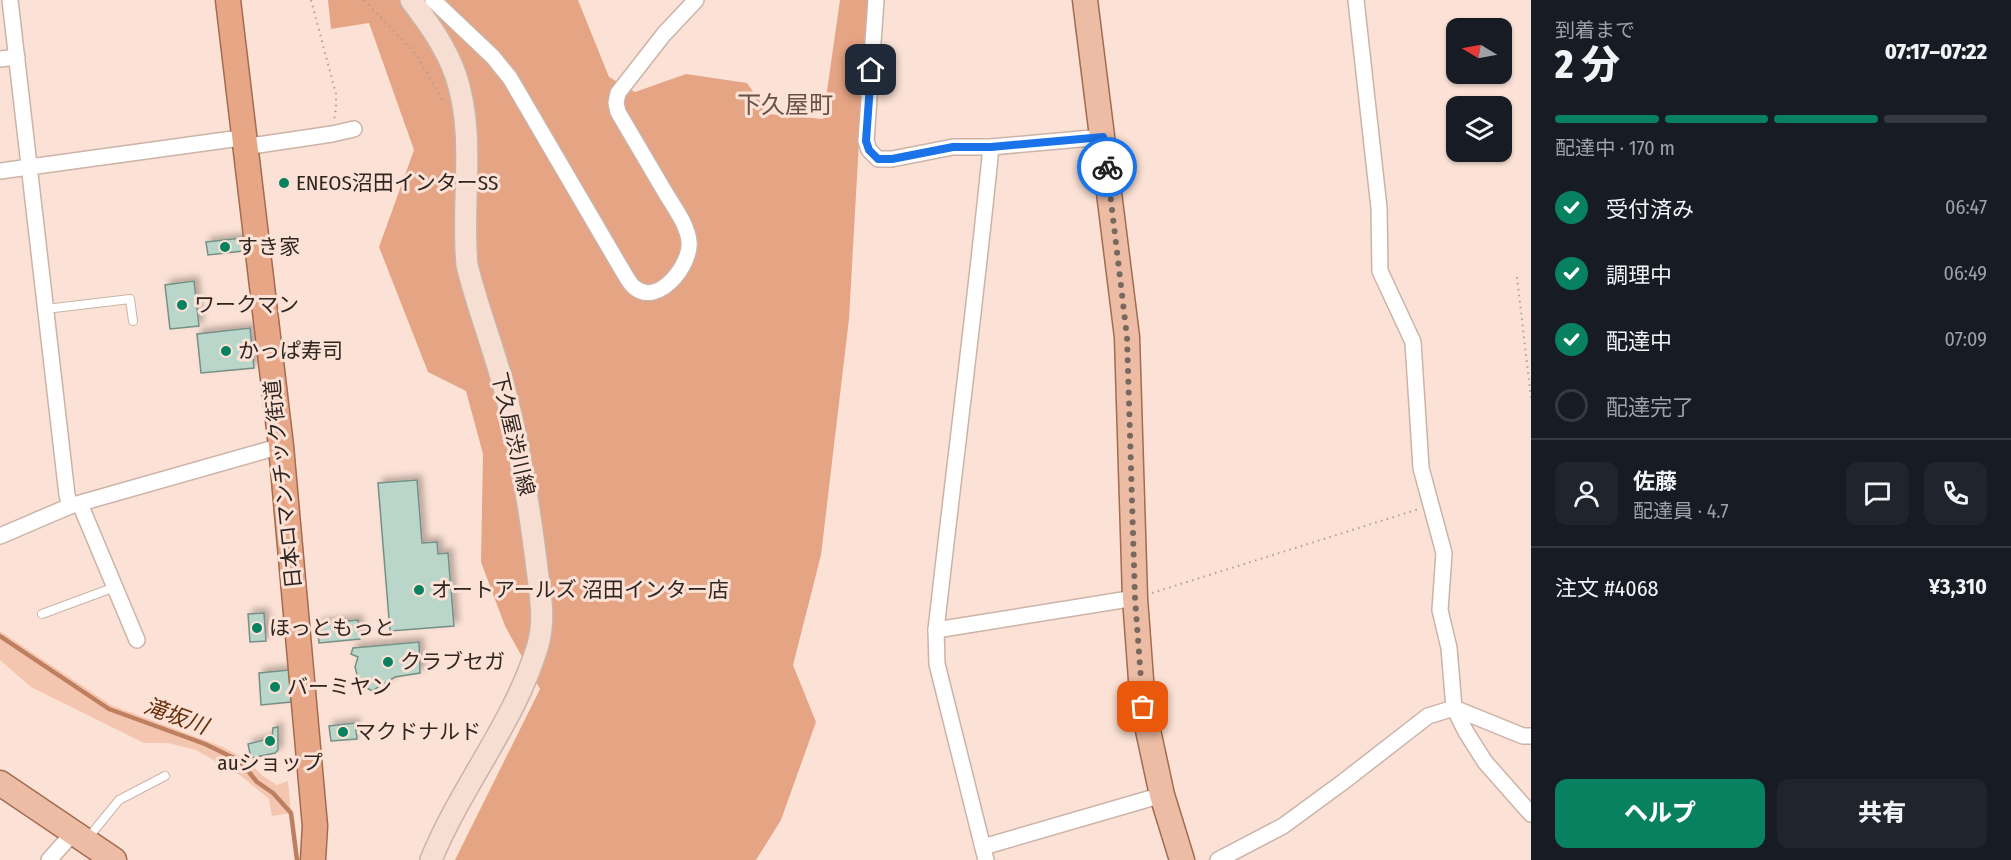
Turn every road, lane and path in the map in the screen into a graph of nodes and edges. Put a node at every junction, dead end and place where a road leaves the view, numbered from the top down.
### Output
1 (10, 0) edge
2 (228, 0) edge
3 (311, 0) edge
4 (364, 0) edge
5 (411, 0) edge
6 (433, 0) edge
7 (696, 0) edge
8 (876, 0) edge
9 (1085, 0) edge
10 (1356, 0) edge
11 (17, 57) junction
12 (0, 59) edge
13 (444, 103) dead end
14 (354, 129) dead end
15 (332, 134) junction
16 (1103, 137) junction
17 (245, 141) junction
18 (991, 147) junction
19 (30, 167) junction
20 (0, 171) edge
21 (1517, 277) dead end
22 (46, 309) junction
23 (134, 321) dead end
24 (1531, 398) edge
25 (281, 446) junction
26 (75, 505) junction
27 (1431, 505) junction
28 (0, 536) edge
29 (115, 587) junction
30 (1135, 598) junction
31 (42, 614) dead end
32 (936, 630) junction
33 (137, 640) dead end
34 (1454, 708) junction
35 (1531, 736) edge
36 (165, 776) dead end
37 (0, 783) edge
38 (1162, 795) junction
39 (1531, 814) edge
40 (315, 826) junction
41 (79, 837) junction
42 (984, 854) edge
43 (49, 860) edge
44 (114, 860) edge
45 (314, 860) edge
46 (328, 860) edge
47 (431, 860) edge
48 (1182, 860) edge
49 (1218, 860) edge

1 - 11 street
2 - 17 highway, 日本ロマンチック街道
3 - 15 path
4 - 13 path
5 - 47 main road, 下久屋渋川線
6 - 7 street
8 - 18 street
9 - 16 main road
10 - 27 street
11 - 12 street
11 - 19 street
14 - 15 street
15 - 17 street
16 - 18 street
16 - 30 main road
17 - 19 street
17 - 25 highway, 日本ロマンチック街道
18 - 32 street
19 - 20 street
19 - 22 street
21 - 24 path
22 - 23 lane
22 - 26 street
25 - 26 street
25 - 40 highway, 日本ロマンチック街道
26 - 28 street
26 - 29 street
27 - 30 path
27 - 34 street
29 - 31 lane
29 - 33 street
30 - 32 street
30 - 38 main road
32 - 42 street
34 - 35 street
34 - 39 street
34 - 49 street
36 - 41 lane
37 - 41 main road
38 - 42 street
38 - 48 main road
40 - 45 highway, 日本ロマンチック街道
40 - 46 highway, 日本ロマンチック街道
41 - 43 street
41 - 44 main road

